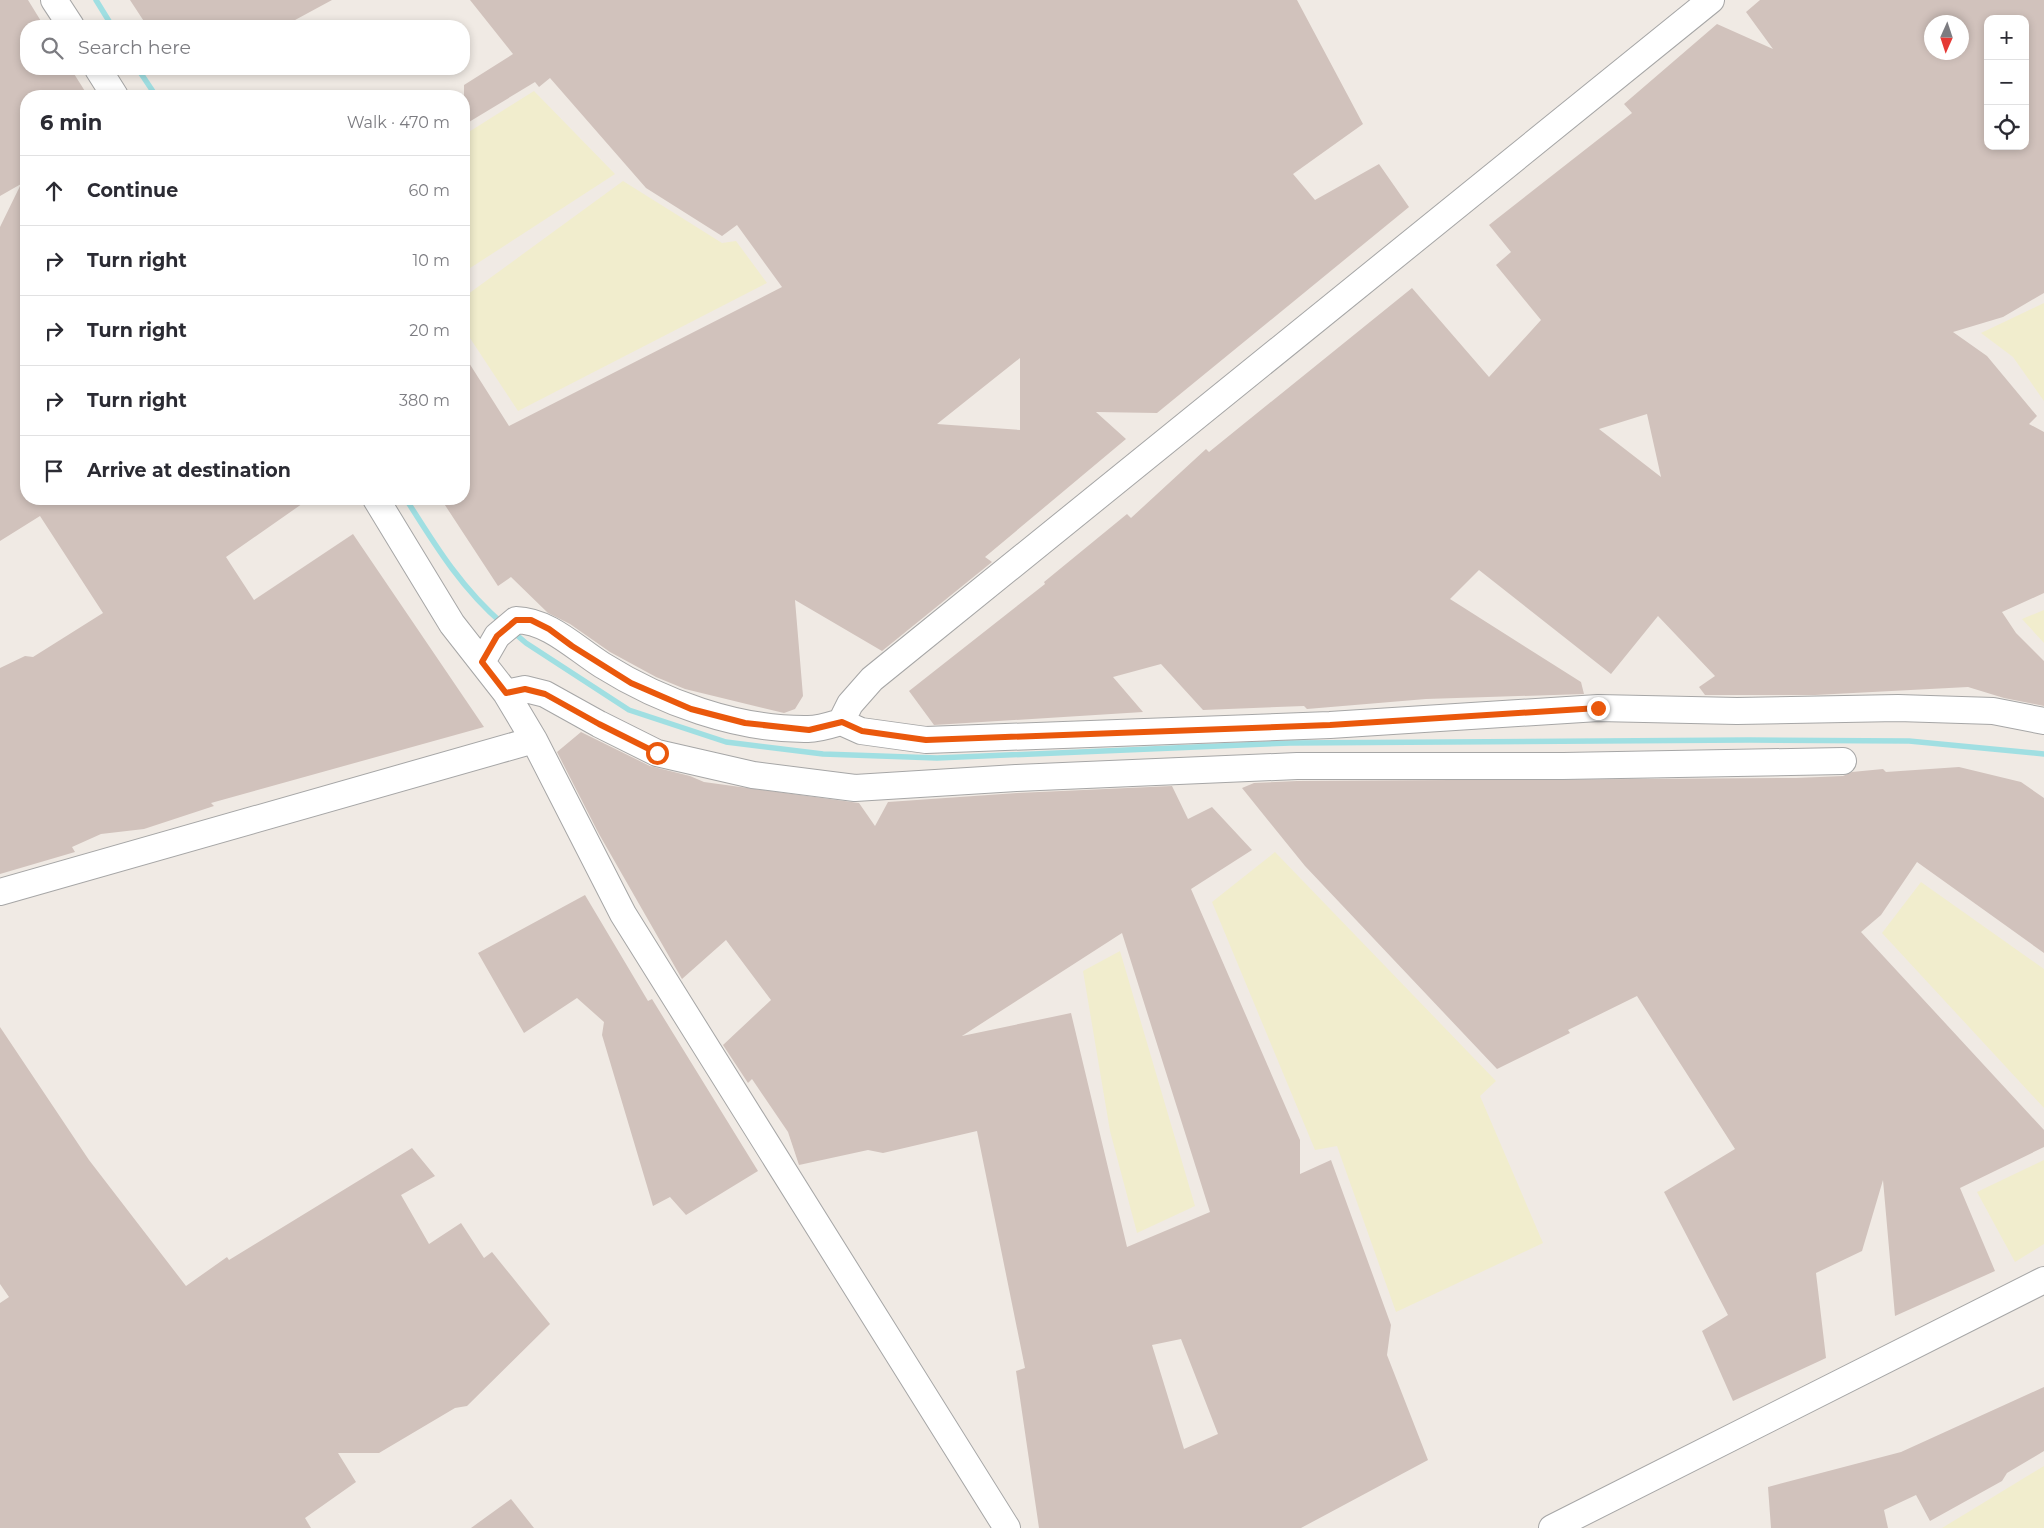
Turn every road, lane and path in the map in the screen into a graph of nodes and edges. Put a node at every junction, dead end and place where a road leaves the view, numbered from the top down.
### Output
1 (54, 0) edge
2 (1711, 0) edge
3 (67, 20) edge
4 (102, 75) edge
5 (111, 90) edge
6 (380, 505) edge
7 (482, 662) junction
8 (506, 693) junction
9 (2044, 721) edge
10 (842, 722) junction
11 (534, 740) junction
12 (1843, 761) dead end
13 (0, 892) edge
14 (2044, 1280) edge
15 (1007, 1528) edge
16 (1552, 1528) edge

1 - 3 street
2 - 10 street
4 - 5 street
6 - 7 street
7 - 8 street
7 - 10 street
8 - 11 street
8 - 12 street
9 - 10 street
11 - 13 street
11 - 15 street
14 - 16 street

